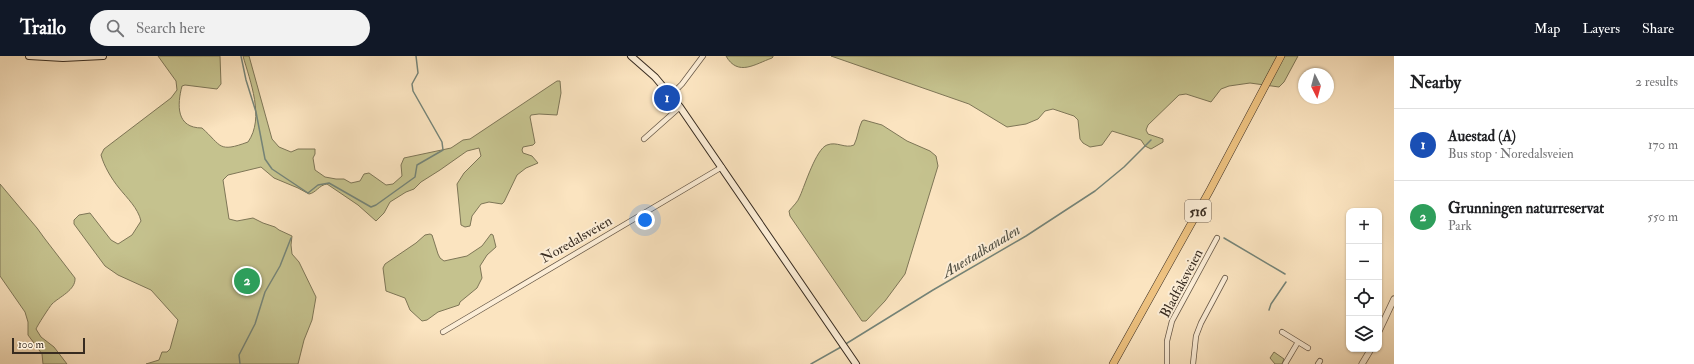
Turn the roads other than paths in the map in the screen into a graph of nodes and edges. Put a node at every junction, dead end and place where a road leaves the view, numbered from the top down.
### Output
1 (29, 56) edge
2 (103, 56) edge
3 (631, 56) edge
4 (703, 56) edge
5 (1281, 56) edge
6 (671, 94) junction
7 (680, 107) junction
8 (644, 139) dead end
9 (722, 167) junction
10 (1217, 238) dead end
11 (1225, 278) dead end
12 (1394, 299) edge
13 (1382, 325) edge
14 (442, 332) dead end
15 (1282, 332) dead end
16 (1298, 342) junction
17 (1308, 348) dead end
18 (1368, 352) edge
19 (856, 364) edge
20 (1113, 364) edge
21 (1167, 364) edge
22 (1193, 364) edge
23 (1285, 364) edge
24 (1362, 364) edge

1 - 2 main road
3 - 6 main road
4 - 6 street
5 - 20 main road, 516
6 - 7 main road
7 - 8 street
7 - 9 main road
9 - 14 street, Noredalsveien
9 - 19 main road
10 - 21 street, Bladfaksveien
11 - 22 street
12 - 13 street
15 - 16 street
16 - 17 street
16 - 23 street
18 - 24 street

